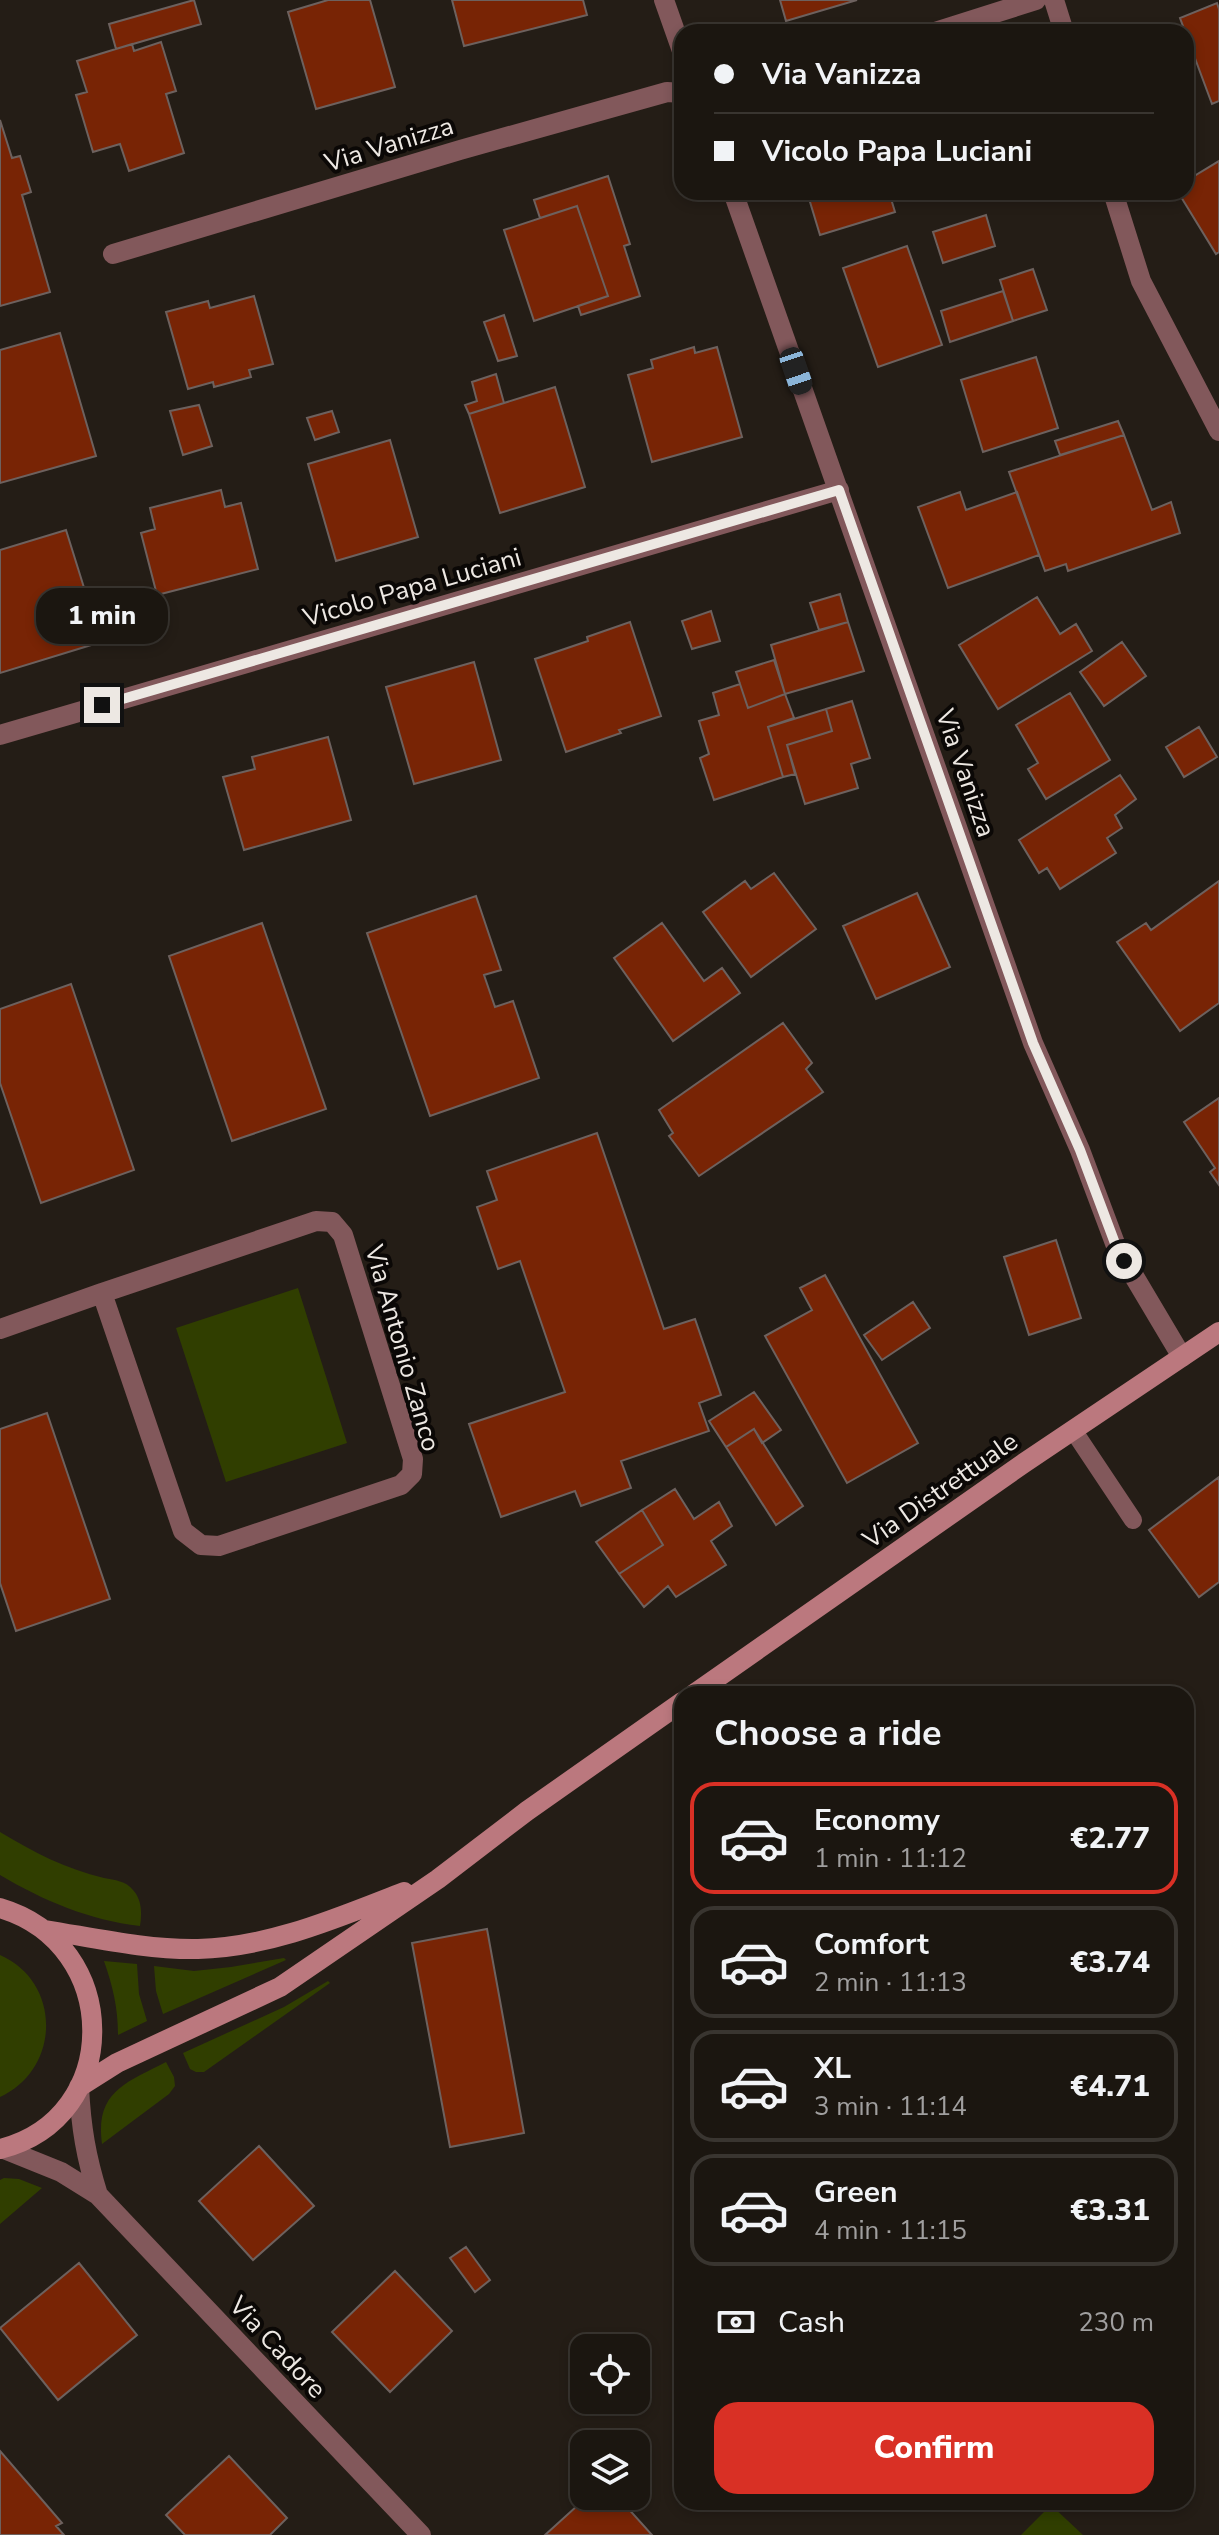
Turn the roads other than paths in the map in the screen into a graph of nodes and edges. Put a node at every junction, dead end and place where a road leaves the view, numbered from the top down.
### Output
1 (664, 0) edge
2 (1036, 0) edge
3 (1054, 0) edge
4 (960, 24) edge
5 (1062, 24) edge
6 (674, 28) edge
7 (674, 92) edge
8 (736, 200) edge
9 (1116, 200) edge
10 (113, 254) dead end
11 (1219, 431) edge
12 (839, 490) junction
13 (0, 735) edge
14 (102, 1293) junction
15 (0, 1329) edge
16 (1219, 1332) edge
17 (1182, 1357) junction
18 (1073, 1430) junction
19 (1133, 1520) dead end
20 (705, 1686) edge
21 (674, 1708) edge
22 (438, 1879) junction
23 (0, 1908) edge
24 (45, 1930) junction
25 (79, 2087) junction
26 (1, 2150) edge
27 (98, 2195) junction
28 (421, 2535) edge

1 - 6 street
2 - 4 street
3 - 5 street
7 - 10 street, Via Vanizza
8 - 12 street, Via Vanizza
9 - 11 street
12 - 13 street, Vicolo Papa Luciani
12 - 17 street, Via Vanizza
14 - 14 street, Via Antonio Zanco
14 - 15 street, Via Antonio Zanco
16 - 17 main road, Via Distrettuale
17 - 18 main road, Via Distrettuale
18 - 19 lane
18 - 20 main road, Via Distrettuale
21 - 22 main road
22 - 24 main road
22 - 25 main road
23 - 24 main road
24 - 25 main road
25 - 26 main road
25 - 27 street, Via Cadore
26 - 27 street, Via Cadore
27 - 28 street, Via Cadore

